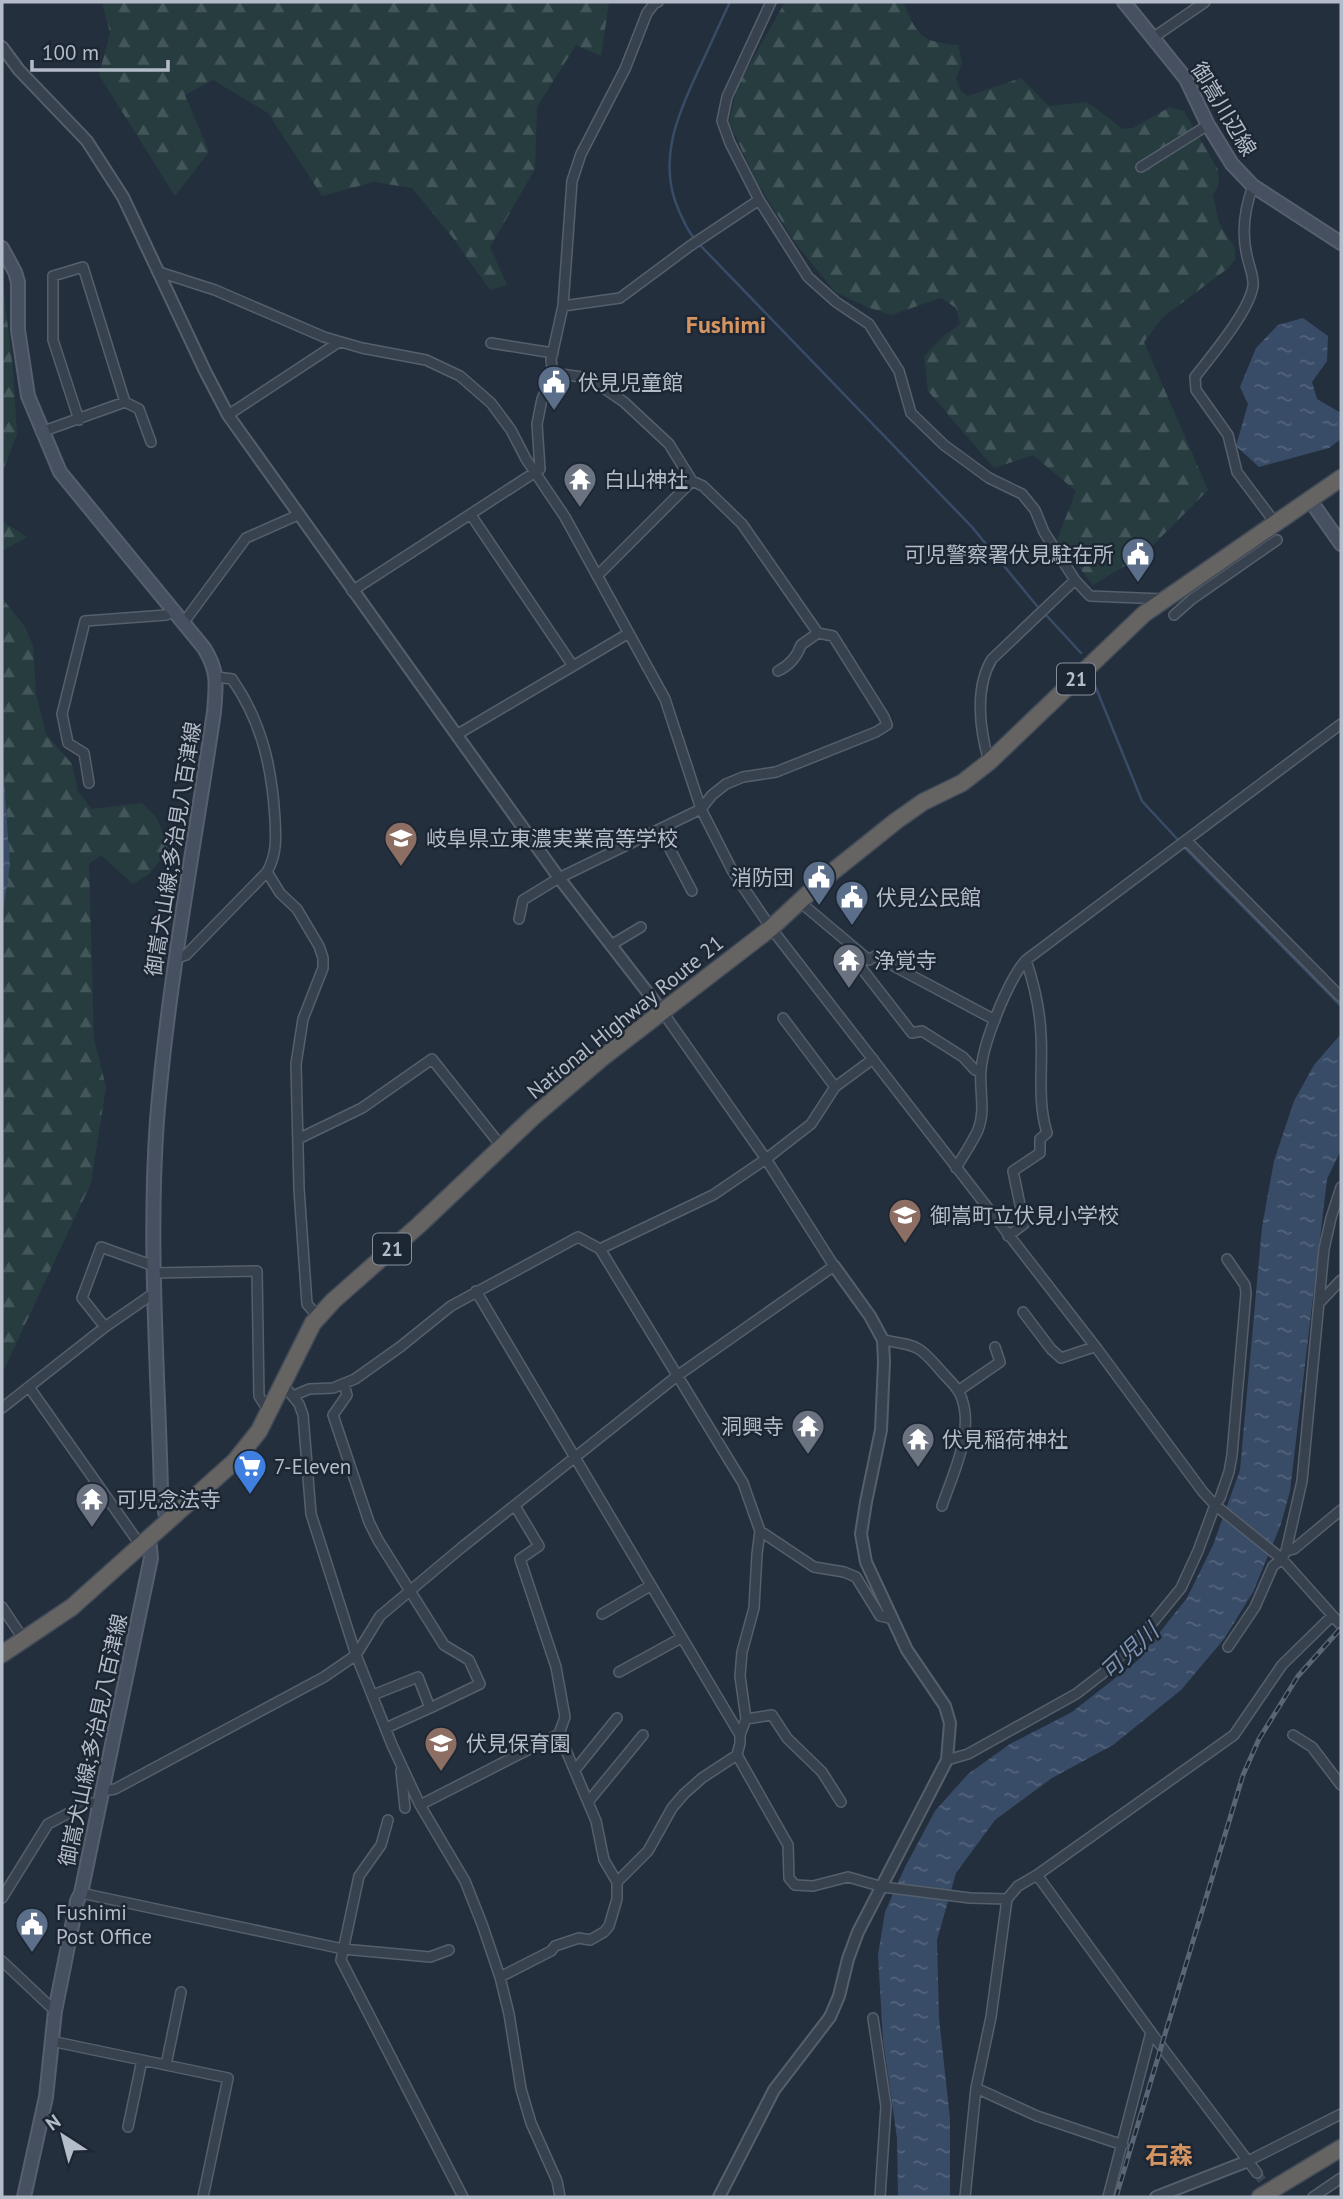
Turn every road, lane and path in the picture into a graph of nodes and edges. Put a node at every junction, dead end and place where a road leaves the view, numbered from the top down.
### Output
1 (658, 2) edge
2 (771, 2) edge
3 (1205, 2) edge
4 (1127, 3) edge
5 (1154, 37) junction
6 (2, 47) edge
7 (1208, 125) junction
8 (1141, 167) dead end
9 (1253, 186) junction
10 (758, 200) junction
11 (1341, 243) edge
12 (2, 248) edge
13 (159, 272) junction
14 (563, 306) junction
15 (339, 342) junction
16 (491, 343) dead end
17 (553, 353) junction
18 (553, 373) junction
19 (125, 402) junction
20 (228, 415) junction
21 (79, 420) junction
22 (41, 432) junction
23 (151, 442) dead end
24 (535, 472) junction
25 (1341, 478) edge
26 (692, 481) junction
27 (1310, 500) junction
28 (298, 515) junction
29 (471, 515) junction
30 (1277, 532) junction
31 (1341, 544) edge
32 (598, 575) junction
33 (1074, 580) junction
34 (352, 591) junction
35 (1165, 599) junction
36 (175, 610) junction
37 (1174, 615) dead end
38 (184, 622) junction
39 (629, 633) junction
40 (818, 633) junction
41 (573, 666) junction
42 (778, 671) dead end
43 (217, 677) junction
44 (1341, 724) edge
45 (458, 734) junction
46 (989, 762) junction
47 (89, 783) dead end
48 (701, 809) junction
49 (660, 830) junction
50 (1186, 840) junction
51 (267, 872) junction
52 (559, 878) junction
53 (692, 891) dead end
54 (800, 902) junction
55 (520, 919) dead end
56 (641, 928) dead end
57 (771, 928) junction
58 (611, 945) junction
59 (856, 950) junction
60 (177, 958) junction
61 (1026, 960) junction
62 (1341, 997) edge
63 (662, 1011) junction
64 (783, 1018) dead end
65 (995, 1020) junction
66 (873, 1059) junction
67 (981, 1071) junction
68 (835, 1087) junction
69 (298, 1139) junction
70 (502, 1147) junction
71 (765, 1159) junction
72 (956, 1168) junction
73 (1341, 1187) edge
74 (1008, 1236) junction
75 (600, 1249) junction
76 (1227, 1259) dead end
77 (834, 1266) junction
78 (154, 1269) junction
79 (1341, 1280) edge
80 (476, 1291) junction
81 (154, 1293) junction
82 (1321, 1301) junction
83 (1023, 1312) dead end
84 (318, 1317) junction
85 (104, 1327) junction
86 (883, 1340) junction
87 (995, 1347) dead end
88 (1094, 1347) junction
89 (677, 1376) junction
90 (344, 1384) junction
91 (29, 1387) junction
92 (288, 1390) junction
93 (958, 1391) junction
94 (2, 1408) edge
95 (270, 1412) junction
96 (575, 1457) junction
97 (1215, 1505) junction
98 (515, 1506) junction
99 (942, 1506) dead end
100 (1341, 1510) edge
101 (167, 1522) junction
102 (760, 1531) junction
103 (145, 1542) junction
104 (1284, 1555) junction
105 (650, 1586) junction
106 (410, 1590) junction
107 (2, 1607) edge
108 (602, 1614) dead end
109 (1332, 1616) junction
110 (893, 1619) junction
111 (1341, 1625) edge
112 (681, 1638) junction
113 (24, 1640) junction
114 (1228, 1647) dead end
115 (2, 1654) edge
116 (356, 1654) junction
117 (619, 1672) dead end
118 (373, 1695) junction
119 (430, 1708) junction
120 (617, 1718) dead end
121 (746, 1719) junction
122 (386, 1728) junction
123 (559, 1734) junction
124 (643, 1735) dead end
125 (740, 1735) junction
126 (1293, 1735) dead end
127 (737, 1755) junction
128 (947, 1760) junction
129 (400, 1762) junction
130 (575, 1770) junction
131 (1341, 1785) edge
132 (101, 1797) junction
133 (588, 1802) junction
134 (841, 1802) dead end
135 (420, 1805) junction
136 (405, 1808) dead end
137 (388, 1820) dead end
138 (1037, 1875) junction
139 (617, 1882) junction
140 (883, 1887) junction
141 (81, 1893) junction
142 (2, 1898) edge
143 (1007, 1899) junction
144 (343, 1949) junction
145 (449, 1950) dead end
146 (2, 1961) edge
147 (500, 1977) junction
148 (181, 1992) dead end
149 (55, 2011) junction
150 (873, 2018) dead end
151 (1151, 2032) junction
152 (51, 2041) junction
153 (142, 2060) junction
154 (166, 2065) junction
155 (976, 2088) junction
156 (1341, 2114) edge
157 (128, 2127) dead end
158 (1123, 2145) junction
159 (1341, 2146) edge
160 (1248, 2161) junction
161 (1257, 2173) tunnel mouth
162 (1341, 2178) edge
163 (24, 2197) edge
164 (203, 2197) edge
165 (463, 2197) edge
166 (560, 2197) edge
167 (719, 2197) edge
168 (880, 2197) edge
169 (965, 2197) edge
170 (1108, 2197) edge
171 (1156, 2197) edge
172 (1261, 2197) edge
173 (1313, 2197) edge

1 - 14 street
2 - 10 street
3 - 5 street
4 - 5 main road, 御嵩川辺線
5 - 7 main road, 御嵩川辺線
6 - 13 street
7 - 8 street
7 - 9 main road, 御嵩川辺線
9 - 11 main road, 御嵩川辺線
9 - 30 street
10 - 14 street
10 - 33 street
12 - 22 main road
13 - 15 street
13 - 20 street
14 - 17 street
15 - 20 street
15 - 24 street
16 - 17 street
17 - 18 street
18 - 24 street
18 - 26 street
19 - 21 street
19 - 21 street
19 - 23 street
20 - 28 street
21 - 22 street
22 - 36 main road
24 - 29 street
24 - 32 street
25 - 27 highway, National Highway Route 21 / 21
26 - 32 street
26 - 40 street
27 - 30 highway, National Highway Route 21 / 21
27 - 31 main road
28 - 34 street
28 - 38 street
29 - 34 street
29 - 41 street
30 - 35 highway, National Highway Route 21 / 21
30 - 37 street
32 - 39 street
33 - 35 street
33 - 46 street
34 - 45 street
35 - 46 highway, National Highway Route 21 / 21
36 - 38 main road
36 - 47 street
38 - 43 main road
39 - 41 street
39 - 48 street
40 - 42 street
40 - 48 street
41 - 45 street
43 - 51 street
43 - 60 main road, 御嵩犬山線;多治見八百津線
44 - 50 street
45 - 52 street
46 - 54 highway, National Highway Route 21 / 21
48 - 49 street
48 - 57 street
49 - 52 street
49 - 53 street
50 - 61 street
50 - 62 street
51 - 60 street
51 - 69 street
52 - 55 street
52 - 58 street
54 - 57 highway, National Highway Route 21 / 21
54 - 59 street
56 - 58 street
57 - 63 highway, National Highway Route 21 / 21
57 - 66 street
58 - 63 street
59 - 65 street
59 - 67 street
60 - 78 main road, 御嵩犬山線;多治見八百津線
61 - 65 street
61 - 74 street
63 - 70 highway, National Highway Route 21 / 21
63 - 71 street
64 - 68 street
65 - 67 street
66 - 68 street
66 - 72 street
67 - 72 street
68 - 71 street
69 - 70 street
69 - 84 street
70 - 84 highway, National Highway Route 21 / 21
71 - 75 street
71 - 77 street
72 - 74 street
73 - 82 street
74 - 88 street
75 - 80 street
75 - 89 street
76 - 97 street
77 - 86 street
77 - 89 street
78 - 81 main road, 御嵩犬山線;多治見八百津線
78 - 85 street
78 - 95 street
79 - 82 street
80 - 90 street
80 - 96 street
81 - 85 street
81 - 101 main road, 御嵩犬山線;多治見八百津線
82 - 104 street
83 - 88 street
84 - 92 highway, National Highway Route 21 / 21
85 - 91 street
86 - 93 street
86 - 110 street
87 - 93 street
88 - 97 street
89 - 96 street
89 - 102 street
90 - 92 street
90 - 106 street
91 - 94 street
91 - 103 street
92 - 95 highway, National Highway Route 21 / 21
92 - 116 street
93 - 99 street
95 - 101 highway, National Highway Route 21 / 21
96 - 98 street
96 - 105 street
97 - 104 street
97 - 128 street
98 - 106 street
98 - 123 street
100 - 104 street
101 - 103 highway, National Highway Route 21 / 21
102 - 110 street
102 - 121 street
103 - 113 highway, National Highway Route 21 / 21
103 - 132 main road, 御嵩犬山線;多治見八百津線
104 - 109 street
104 - 114 street
105 - 108 street
105 - 112 street
106 - 116 street
106 - 119 street
107 - 113 street
109 - 111 street
109 - 138 street
110 - 128 street
112 - 117 street
112 - 125 street
113 - 115 highway, National Highway Route 21 / 21
116 - 118 street
116 - 132 street
118 - 119 street
118 - 122 street
119 - 122 street
120 - 130 street
121 - 125 street
121 - 134 street
122 - 129 street
123 - 130 street
123 - 135 street
124 - 133 street
125 - 127 street
126 - 131 street
127 - 139 street
127 - 140 street
128 - 140 street
129 - 135 street
129 - 136 street
130 - 133 street
132 - 141 main road, 御嵩犬山線;多治見八百津線
132 - 142 street
133 - 139 street
135 - 147 street
137 - 144 street
138 - 143 street
138 - 151 street
139 - 147 street
140 - 143 street
140 - 167 street
141 - 144 street
141 - 149 main road, 御嵩犬山線;多治見八百津線
143 - 155 street
144 - 145 street
144 - 165 street
146 - 149 street
147 - 166 street
148 - 154 street
149 - 152 main road, 御嵩犬山線;多治見八百津線
150 - 168 street
151 - 158 street
151 - 160 street
152 - 153 street
152 - 163 main road, 御嵩犬山線;多治見八百津線
153 - 154 street
153 - 157 street
154 - 164 street
155 - 158 street
155 - 169 street
156 - 160 street
158 - 170 street
159 - 172 highway
160 - 161 street
160 - 171 street
162 - 173 street

